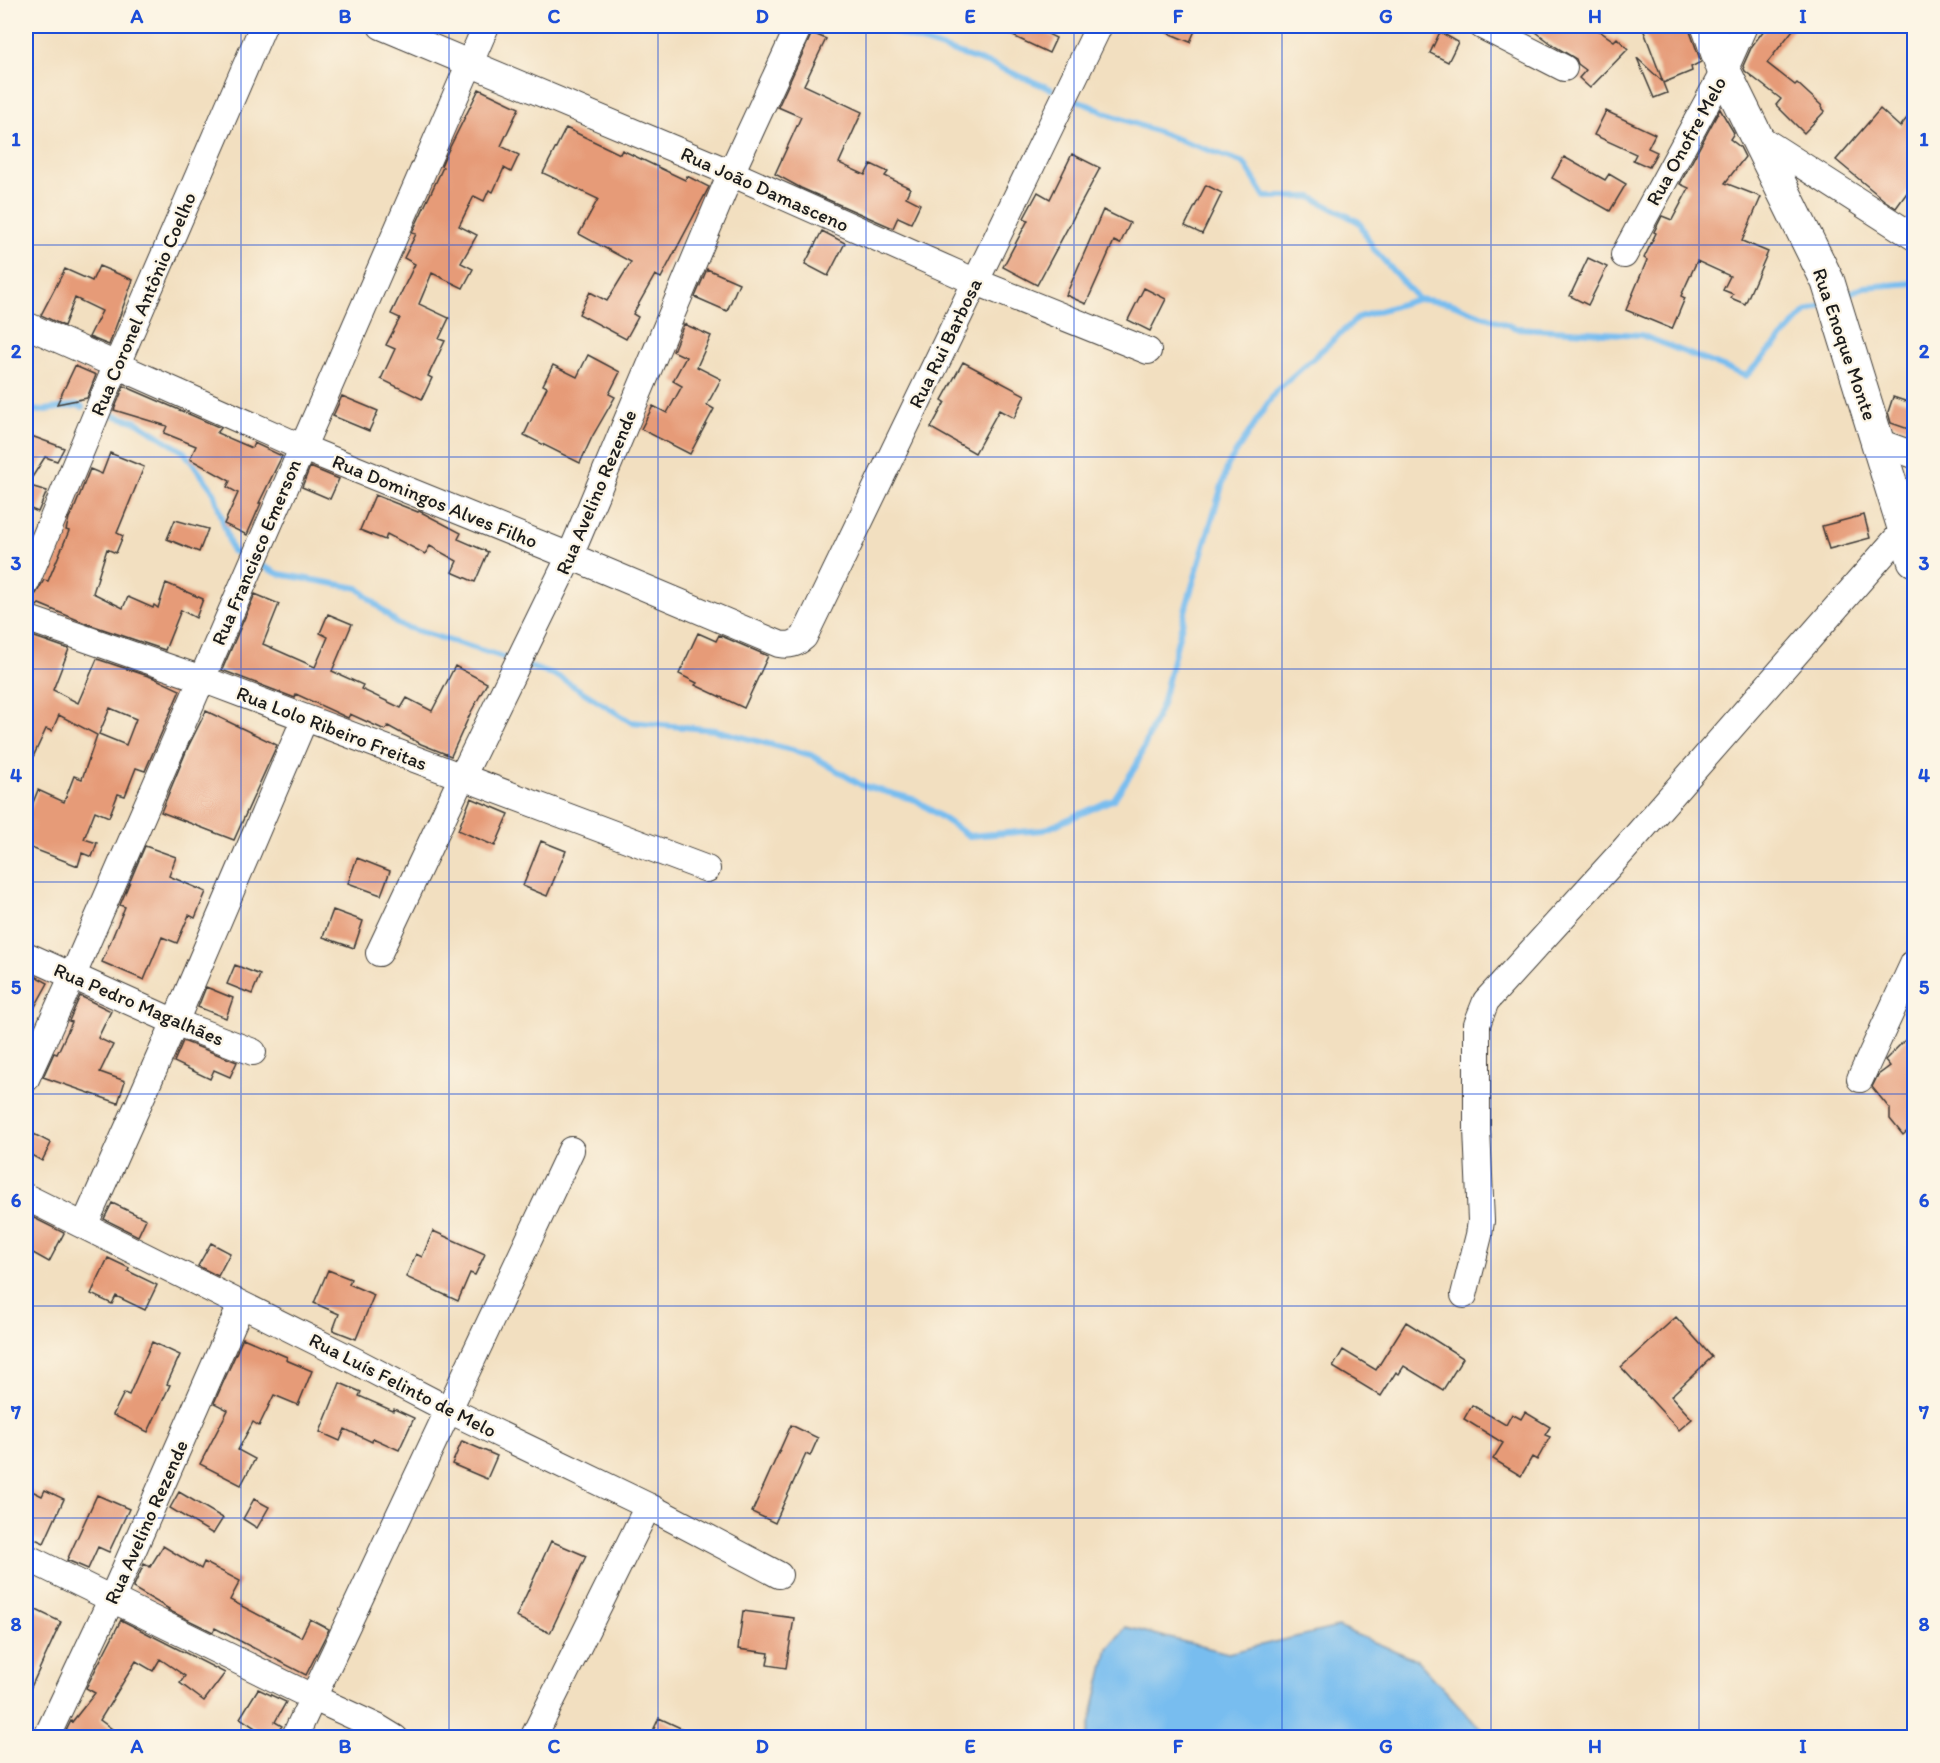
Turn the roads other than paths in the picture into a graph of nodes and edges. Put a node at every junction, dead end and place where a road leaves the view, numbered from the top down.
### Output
1 (263, 26) edge
2 (381, 26) edge
3 (486, 26) edge
4 (799, 26) edge
5 (1099, 26) edge
6 (1482, 26) edge
7 (1708, 26) edge
8 (1744, 26) edge
9 (468, 63) junction
10 (1564, 68) dead end
11 (1724, 72) junction
12 (1755, 135) junction
13 (731, 173) junction
14 (1914, 237) edge
15 (1624, 255) dead end
16 (974, 281) junction
17 (26, 325) edge
18 (1148, 351) dead end
19 (117, 364) junction
20 (1878, 442) junction
21 (301, 447) junction
22 (1914, 455) edge
23 (1905, 528) junction
24 (570, 556) junction
25 (1914, 560) edge
26 (26, 583) edge
27 (26, 618) edge
28 (779, 644) joint
29 (202, 679) junction
30 (305, 718) junction
31 (462, 777) junction
32 (707, 869) dead end
33 (379, 952) dead end
34 (26, 955) edge
35 (1914, 962) edge
36 (73, 975) junction
37 (175, 1022) junction
38 (253, 1052) dead end
39 (26, 1079) edge
40 (1860, 1079) dead end
41 (571, 1150) dead end
42 (26, 1197) edge
43 (84, 1226) junction
44 (1464, 1295) dead end
45 (241, 1305) junction
46 (449, 1410) junction
47 (648, 1506) junction
48 (26, 1557) edge
49 (779, 1575) dead end
50 (112, 1598) junction
51 (312, 1697) junction
52 (46, 1737) edge
53 (294, 1737) edge
54 (395, 1737) edge
55 (533, 1737) edge

1 - 19 street, Rua Coronel Antônio Coelho
2 - 9 street, Rua João Damasceno
3 - 9 street, Rua Francisco Emerson
4 - 13 street, Rua Avelino Rezende
5 - 16 street, Rua Rui Barbosa
6 - 10 street
7 - 11 main road, Rua Enoque Monte
8 - 11 street, Rua Onofre Melo
9 - 13 street, Rua João Damasceno
9 - 21 street, Rua Francisco Emerson
11 - 12 main road, Rua Enoque Monte
11 - 15 street, Rua Onofre Melo
12 - 14 street
12 - 20 main road, Rua Enoque Monte
13 - 16 street, Rua João Damasceno
13 - 24 street, Rua Avelino Rezende
16 - 18 street, Rua João Damasceno
16 - 28 street, Rua Rui Barbosa
17 - 19 street, Rua Domingos Alves Filho
19 - 21 street, Rua Domingos Alves Filho
19 - 26 street, Rua Coronel Antônio Coelho
20 - 22 street
20 - 23 main road, Rua Enoque Monte
21 - 24 street, Rua Domingos Alves Filho
21 - 29 street, Rua Francisco Emerson
23 - 25 main road, Rua Enoque Monte
23 - 44 street
24 - 28 street, Rua Domingos Alves Filho
24 - 31 street, Rua Avelino Rezende
27 - 29 street, Rua Lolo Ribeiro Freitas
29 - 30 street, Rua Lolo Ribeiro Freitas
29 - 36 street, Rua Francisco Emerson
30 - 31 street, Rua Lolo Ribeiro Freitas
30 - 37 street
31 - 32 street, Rua Lolo Ribeiro Freitas
31 - 33 street, Rua Avelino Rezende
34 - 36 street, Rua Pedro Magalhães
35 - 40 street
36 - 37 street, Rua Pedro Magalhães
36 - 39 street, Rua Francisco Emerson
37 - 38 street, Rua Pedro Magalhães
37 - 43 street
41 - 46 street
42 - 43 street, Rua Luís Felinto de Melo
43 - 45 street, Rua Luís Felinto de Melo
45 - 46 street, Rua Luís Felinto de Melo
45 - 50 street, Rua Avelino Rezende
46 - 47 street, Rua Luís Felinto de Melo
46 - 51 street
47 - 49 street, Rua Luís Felinto de Melo
47 - 55 street
48 - 50 street
50 - 51 street
50 - 52 street, Rua Avelino Rezende
51 - 53 street
51 - 54 street

